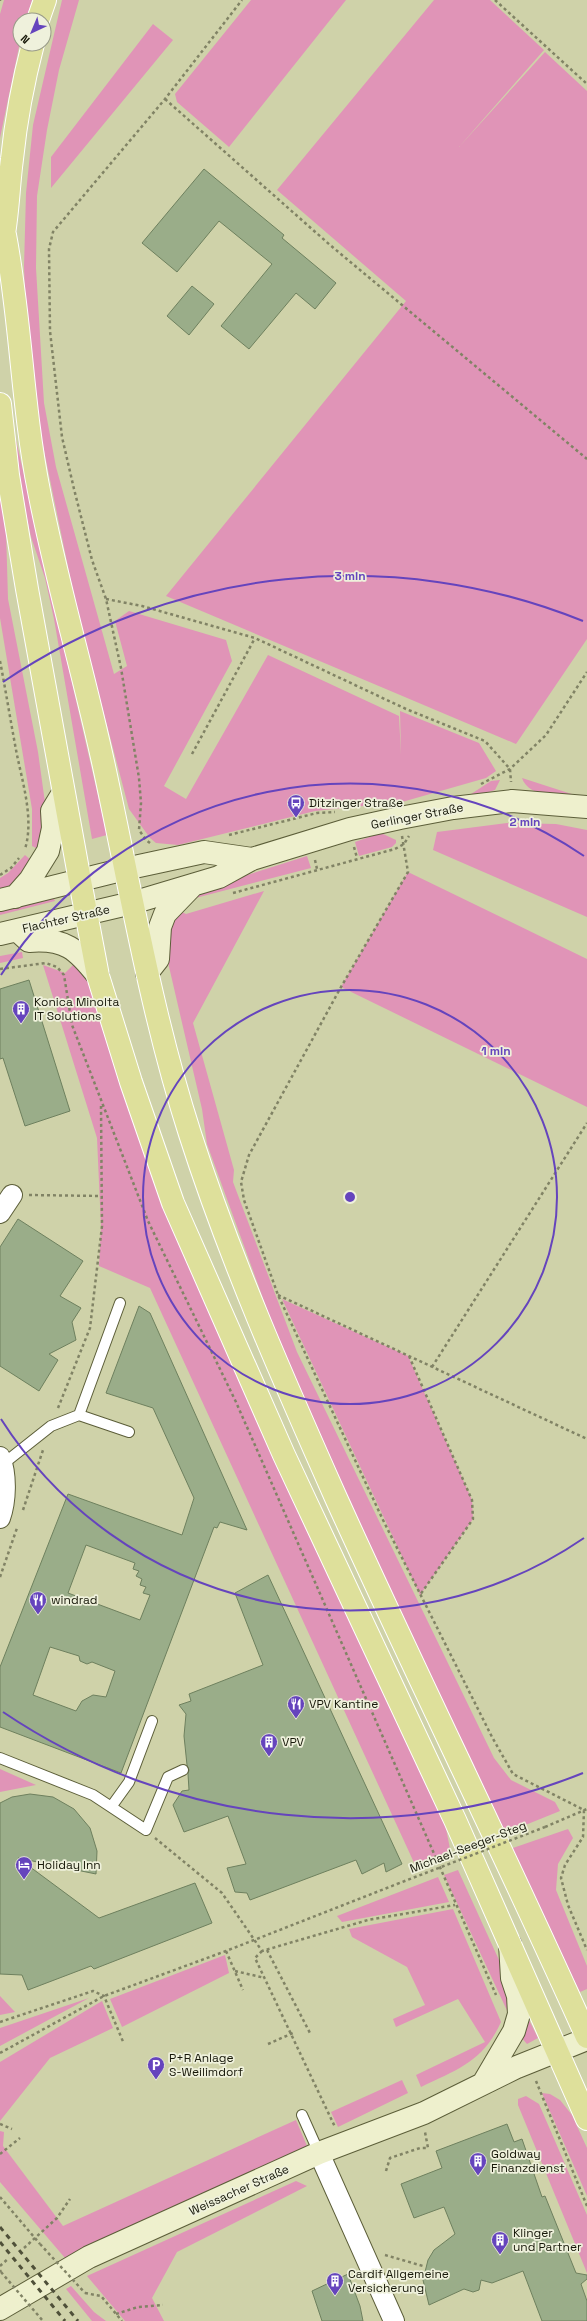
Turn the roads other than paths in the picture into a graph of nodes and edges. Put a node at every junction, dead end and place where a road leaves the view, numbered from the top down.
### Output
1 (45, 0) edge
2 (41, 12) edge
3 (31, 52) edge
4 (2, 245) edge
5 (0, 404) edge
6 (64, 793) junction
7 (587, 807) edge
8 (252, 859) junction
9 (125, 869) junction
10 (80, 881) junction
11 (194, 884) junction
12 (8, 899) edge
13 (132, 902) junction
14 (86, 914) junction
15 (8, 932) edge
16 (147, 974) junction
17 (98, 976) junction
18 (12, 1195) road end
19 (0, 1213) edge
20 (120, 1303) dead end
21 (79, 1414) junction
22 (129, 1432) dead end
23 (1, 1461) edge
24 (9, 1521) edge
25 (152, 1721) dead end
26 (0, 1758) edge
27 (183, 1770) dead end
28 (111, 1807) junction
29 (510, 1939) junction
30 (587, 2038) edge
31 (558, 2051) junction
32 (484, 2082) junction
33 (302, 2115) dead end
34 (587, 2118) edge
35 (319, 2153) junction
36 (0, 2309) edge
37 (394, 2321) edge

1 - 2 main road
3 - 4 main road
4 - 9 main road
5 - 6 main road
6 - 10 main road
6 - 12 main road
7 - 8 main road, Gerlinger Straße
8 - 9 main road, Gerlinger Straße
8 - 11 main road, Gerlinger Straße
9 - 10 main road
9 - 13 main road
10 - 12 main road
10 - 14 main road
11 - 13 main road, Gerlinger Straße
11 - 16 main road
13 - 14 main road, Flachter Straße
13 - 16 main road
14 - 15 main road, Flachter Straße
14 - 17 main road
15 - 17 main road
16 - 30 main road
17 - 29 main road
18 - 19 street
20 - 21 lane
21 - 22 lane
21 - 23 lane
23 - 24 street
25 - 28 lane
26 - 28 lane
27 - 28 lane
29 - 31 main road
29 - 32 main road
30 - 31 main road, Weissacher Straße
31 - 32 main road, Weissacher Straße
31 - 34 main road
32 - 35 main road, Weissacher Straße
33 - 35 lane
35 - 36 main road, Weissacher Straße
35 - 37 street

